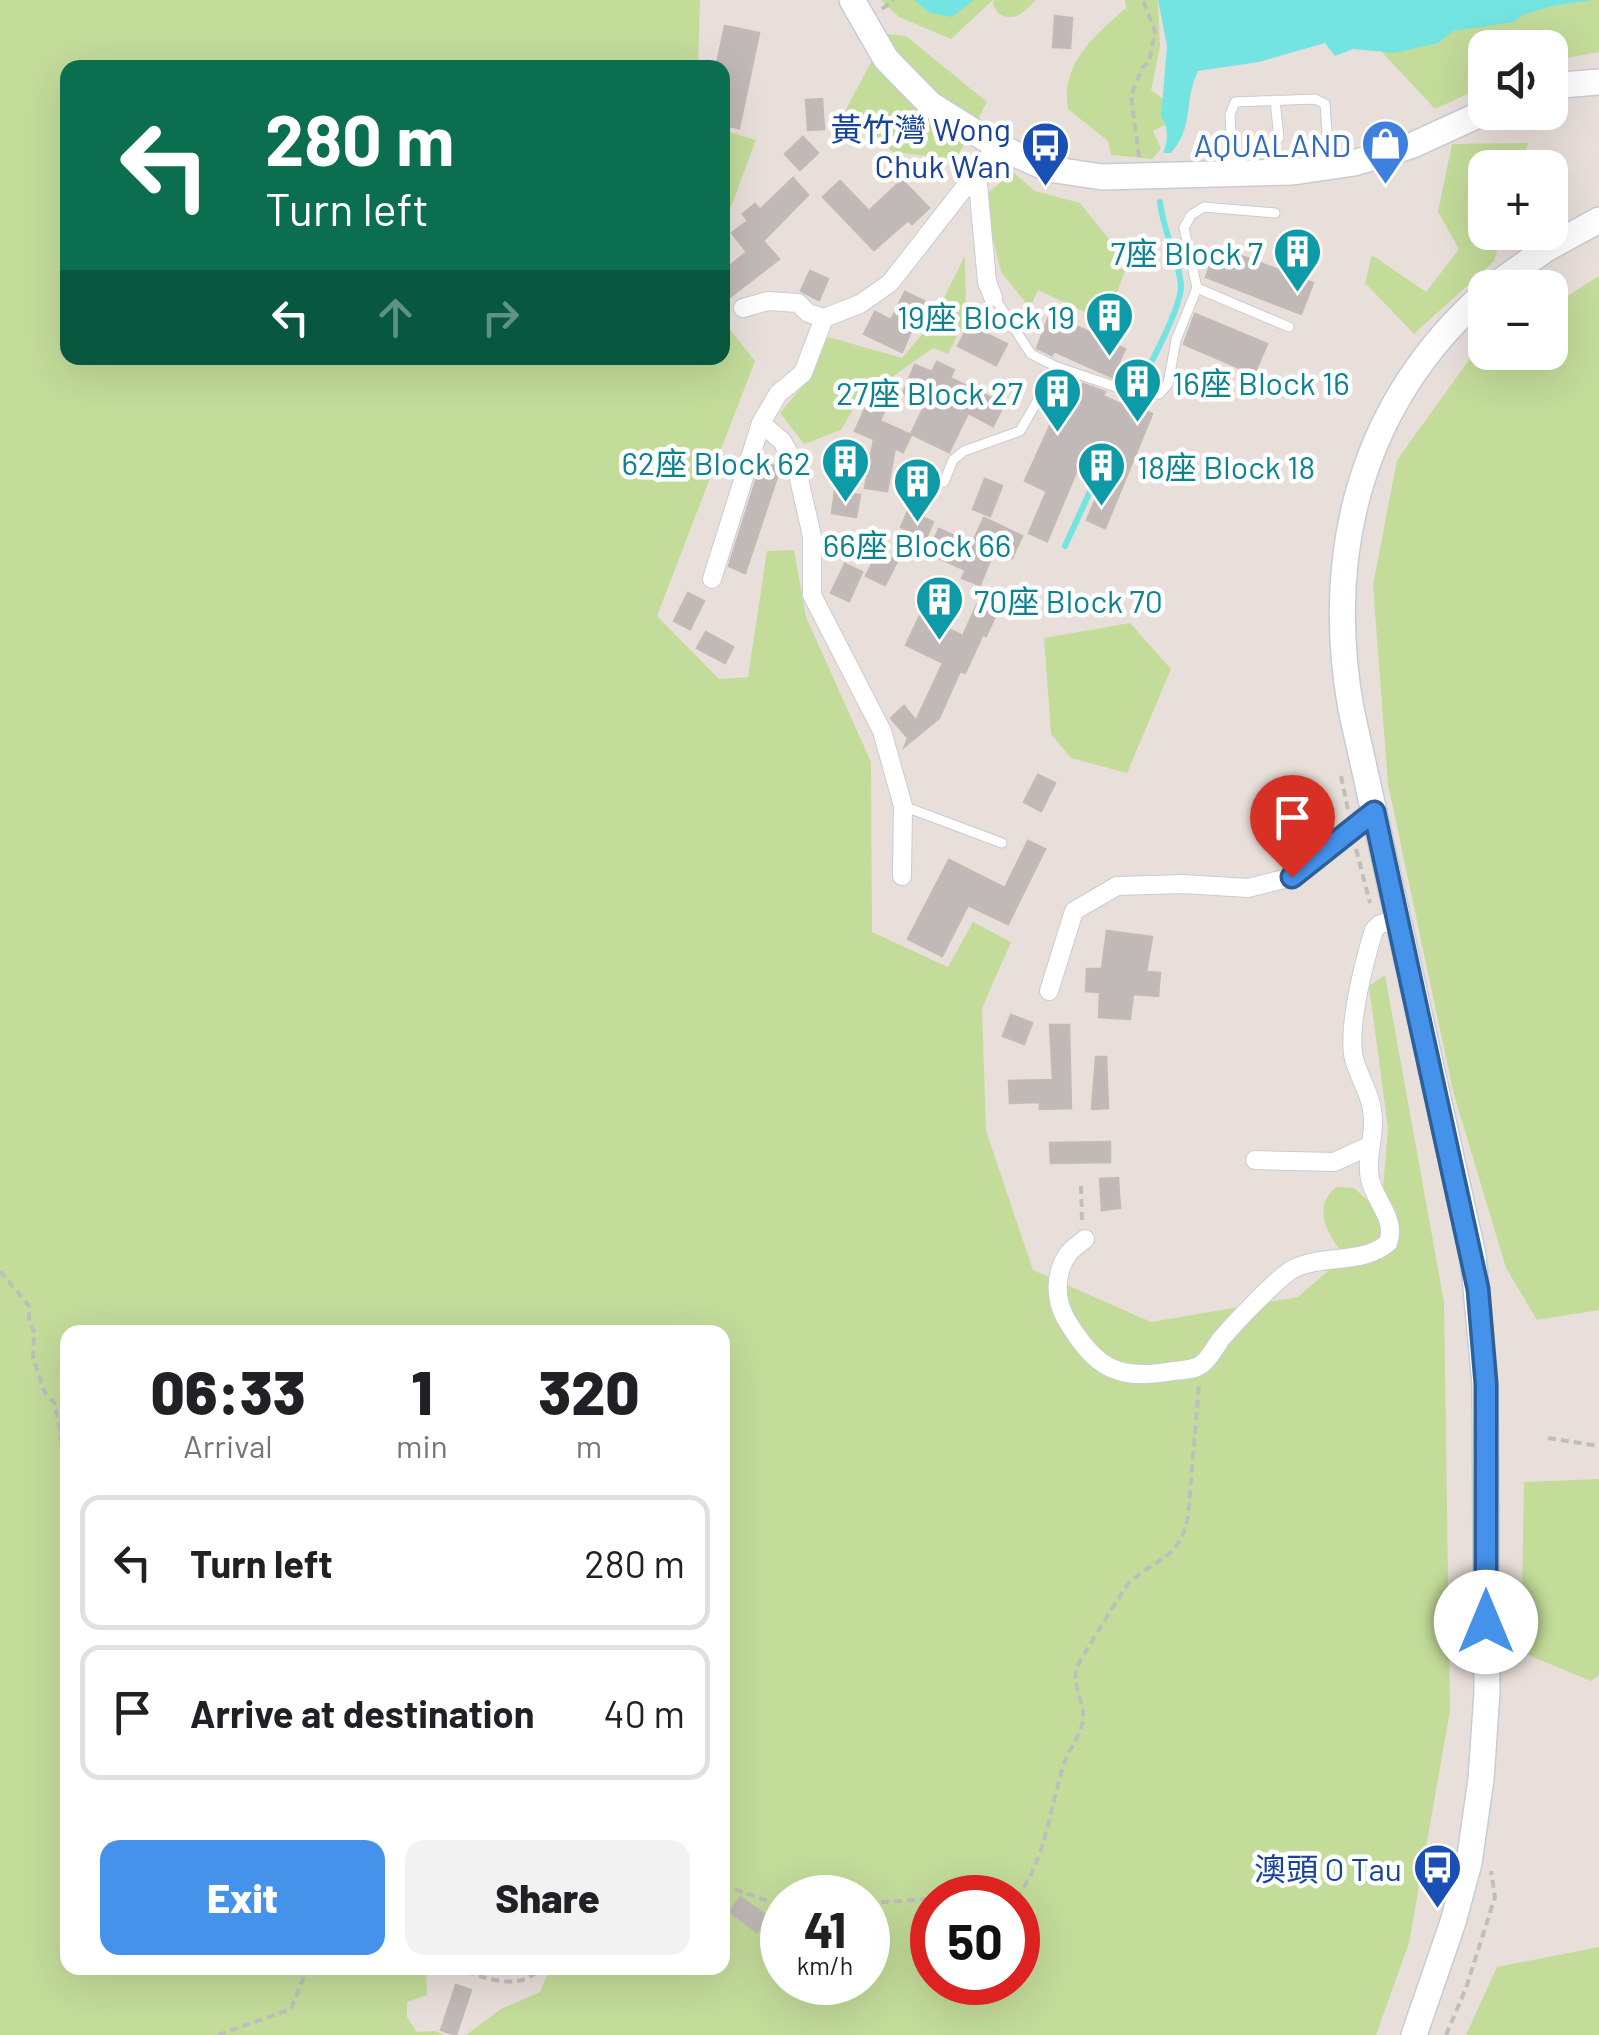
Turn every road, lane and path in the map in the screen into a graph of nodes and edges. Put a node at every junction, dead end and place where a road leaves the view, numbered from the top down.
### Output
1 (852, 0) edge
2 (1143, 0) edge
3 (1599, 82) edge
4 (1568, 85) edge
5 (1275, 100) junction
6 (1468, 120) edge
7 (1279, 138) dead end
8 (997, 146) junction
9 (1139, 158) dead end
10 (1330, 166) junction
11 (978, 174) junction
12 (1233, 174) junction
13 (1275, 213) dead end
14 (1599, 220) edge
15 (1516, 270) edge
16 (1197, 288) junction
17 (993, 297) joint
18 (742, 308) dead end
19 (1468, 311) edge
20 (824, 318) junction
21 (1289, 327) dead end
22 (1056, 367) junction
23 (761, 423) junction
24 (944, 482) dead end
25 (712, 579) dead end
26 (1344, 788) dead end
27 (903, 806) junction
28 (1374, 812) junction
29 (1351, 829) junction
30 (1002, 844) dead end
31 (902, 876) dead end
32 (1386, 924) junction
33 (1048, 991) dead end
34 (1369, 1146) junction
35 (1255, 1160) dead end
36 (1081, 1186) dead end
37 (1081, 1219) dead end
38 (1085, 1238) dead end
39 (1292, 1270) junction
40 (0, 1271) edge
41 (1271, 1274) dead end
42 (1200, 1365) junction
43 (60, 1431) edge
44 (1548, 1438) dead end
45 (1599, 1446) edge
46 (1030, 1875) edge
47 (730, 1889) edge
48 (760, 1898) edge
49 (304, 1975) edge
50 (486, 1975) edge
51 (533, 1975) edge
52 (218, 2035) edge
53 (1414, 2035) edge

1 - 8 main road
2 - 9 path
3 - 4 main road
5 - 7 lane
5 - 10 lane
5 - 12 lane
6 - 10 main road
8 - 11 street
8 - 12 main road
10 - 12 main road
11 - 17 street
11 - 20 street
13 - 16 lane
14 - 15 main road
16 - 21 lane
16 - 22 lane
17 - 22 lane
18 - 20 street
19 - 28 main road
20 - 23 street
22 - 24 lane
23 - 25 street
23 - 27 street
26 - 29 path
27 - 30 lane
27 - 31 street
28 - 29 street
28 - 32 main road
29 - 32 path
29 - 33 street
32 - 34 street
32 - 53 main road
34 - 35 street
34 - 39 street
36 - 37 path
38 - 42 street
39 - 41 lane
39 - 42 street
40 - 43 path
42 - 46 path
44 - 45 path
47 - 48 path
49 - 52 path
50 - 51 path

